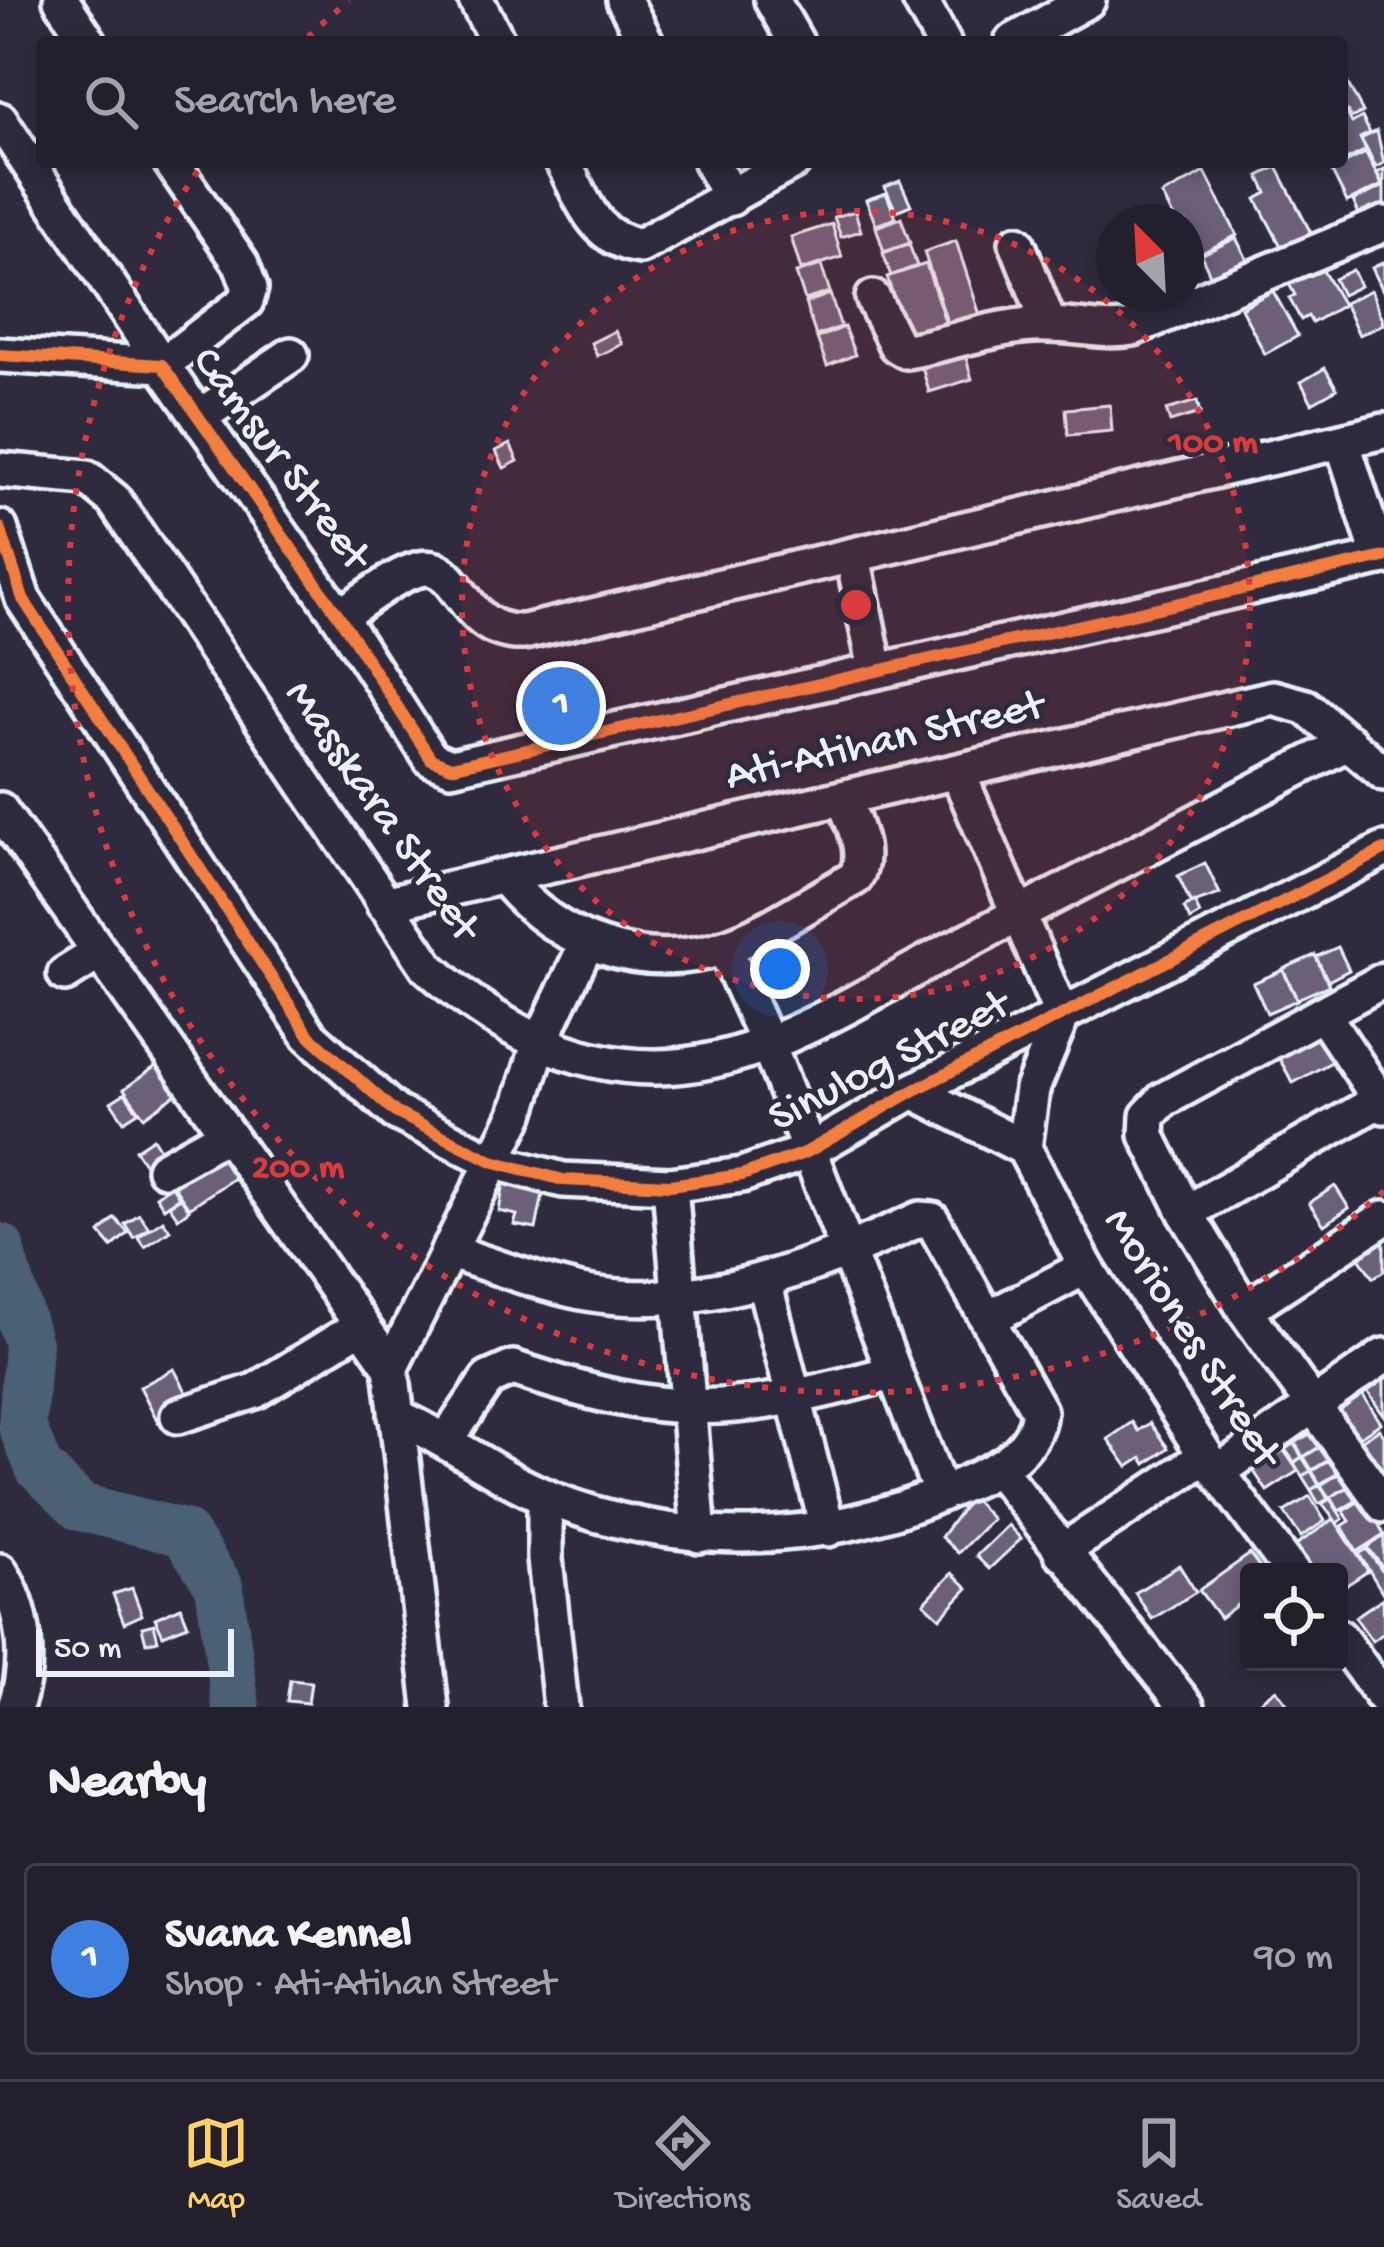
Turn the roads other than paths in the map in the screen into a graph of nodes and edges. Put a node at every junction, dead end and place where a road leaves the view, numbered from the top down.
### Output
1 (61, 0) edge
2 (476, 0) edge
3 (624, 0) edge
4 (772, 0) edge
5 (920, 0) edge
6 (1076, 3) edge
7 (85, 36) edge
8 (495, 36) edge
9 (643, 36) edge
10 (793, 36) edge
11 (941, 36) edge
12 (1022, 36) edge
13 (0, 120) edge
14 (175, 168) edge
15 (566, 168) edge
16 (714, 168) edge
17 (783, 168) edge
18 (731, 198) junction
19 (1384, 224) edge
20 (1017, 243) dead end
21 (873, 298) dead end
22 (1048, 324) junction
23 (4, 349) edge
24 (291, 355) dead end
25 (162, 365) junction
26 (199, 417) junction
27 (1384, 431) edge
28 (1342, 441) junction
29 (0, 470) edge
30 (0, 527) edge
31 (854, 557) junction
32 (1382, 558) edge
33 (339, 616) junction
34 (876, 670) junction
35 (1349, 742) junction
36 (1384, 772) edge
37 (958, 773) junction
38 (844, 799) junction
39 (0, 810) edge
40 (1384, 850) edge
41 (504, 877) junction
42 (383, 904) junction
43 (1016, 916) junction
44 (587, 943) junction
45 (724, 947) junction
46 (97, 954) junction
47 (65, 974) dead end
48 (1384, 980) edge
49 (1323, 1014) junction
50 (1062, 1016) junction
51 (768, 1044) junction
52 (539, 1045) junction
53 (913, 1091) junction
54 (1382, 1103) edge
55 (224, 1135) junction
56 (1024, 1148) junction
57 (807, 1152) junction
58 (492, 1161) junction
59 (164, 1169) dead end
60 (670, 1185) junction
61 (1186, 1213) junction
62 (1384, 1218) edge
63 (448, 1251) junction
64 (848, 1252) junction
65 (1085, 1268) junction
66 (764, 1282) junction
67 (678, 1293) junction
68 (1245, 1310) junction
69 (989, 1318) junction
70 (361, 1326) junction
71 (1384, 1356) edge
72 (391, 1367) junction
73 (891, 1372) junction
74 (791, 1400) junction
75 (1314, 1404) junction
76 (687, 1409) junction
77 (396, 1416) junction
78 (178, 1417) dead end
79 (448, 1438) junction
80 (1212, 1464) junction
81 (998, 1469) junction
82 (940, 1494) junction
83 (1381, 1495) edge
84 (545, 1496) junction
85 (828, 1529) junction
86 (699, 1535) junction
87 (1061, 1552) junction
88 (1285, 1563) edge
89 (0, 1571) edge
90 (1348, 1648) edge
91 (1384, 1698) edge
92 (15, 1707) edge
93 (431, 1707) edge
94 (560, 1707) edge
95 (1187, 1707) edge

1 - 7 street
2 - 8 street
3 - 9 street
4 - 10 street
5 - 11 street
6 - 12 street
13 - 25 street
14 - 25 street
15 - 18 street
16 - 18 street
17 - 18 street
19 - 22 street
20 - 22 street
21 - 22 street
23 - 25 street, Camsur Street
24 - 26 street
25 - 26 street, Camsur Street
26 - 33 street, Camsur Street
27 - 28 street
28 - 31 street
28 - 32 street
29 - 42 street, Masskara Street
30 - 58 street, Sinulog Street
31 - 33 street
31 - 34 street
32 - 34 street, Camsur Street
33 - 34 street, Camsur Street
35 - 36 street, Ati-Atihan Street
35 - 37 street, Ati-Atihan Street
35 - 43 street, Masskara Street
37 - 38 street, Ati-Atihan Street
37 - 43 street
38 - 41 street, Ati-Atihan Street
38 - 45 street
39 - 46 street
40 - 50 street, Sinulog Street
41 - 42 street, Ati-Atihan Street
41 - 44 street
42 - 52 street, Masskara Street
43 - 50 street
43 - 51 street, Masskara Street
44 - 45 street
44 - 52 street
45 - 51 street
46 - 47 street
46 - 55 street
48 - 49 street
49 - 54 street
49 - 61 street
50 - 53 street, Sinulog Street
50 - 56 street
51 - 52 street, Masskara Street
51 - 57 street
52 - 58 street
53 - 56 street
53 - 57 street, Sinulog Street
54 - 61 street
55 - 59 street
55 - 70 street
56 - 65 street, Moriones Street
57 - 60 street, Sinulog Street
57 - 64 street
58 - 60 street, Sinulog Street
58 - 63 street
60 - 67 street
61 - 68 street
62 - 68 street
63 - 67 street
63 - 72 street
64 - 66 street
64 - 69 street
64 - 73 street
65 - 69 street
65 - 80 street, Moriones Street
66 - 67 street
66 - 74 street
67 - 76 street
68 - 75 street
69 - 81 street
70 - 72 street
70 - 78 street
71 - 75 street
72 - 77 street
73 - 74 street
73 - 82 street
74 - 76 street
74 - 85 street
75 - 80 street
75 - 83 street
76 - 79 street
76 - 86 street
77 - 79 street
77 - 93 street
79 - 84 street
80 - 87 street
80 - 88 street, Moriones Street
81 - 82 street
81 - 87 street
82 - 85 street
84 - 86 street
84 - 94 street
85 - 86 street
87 - 95 street
89 - 92 street
90 - 91 street

